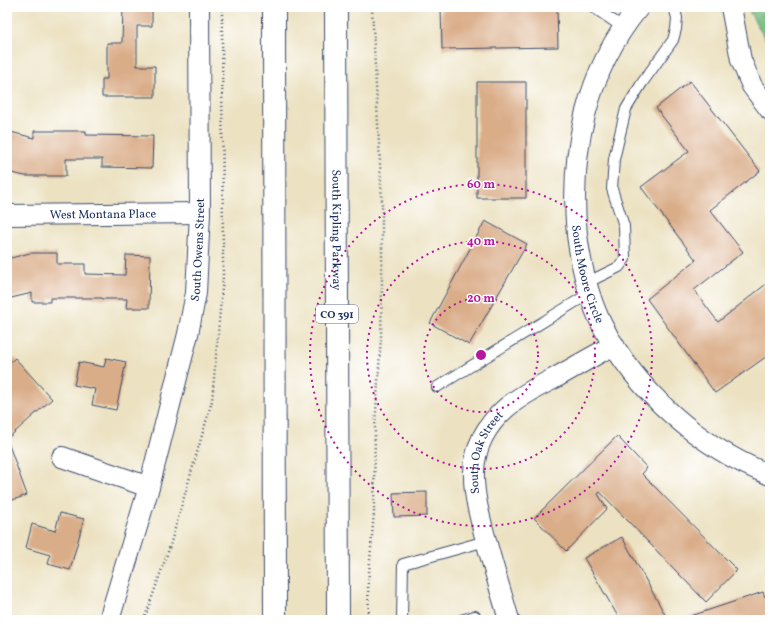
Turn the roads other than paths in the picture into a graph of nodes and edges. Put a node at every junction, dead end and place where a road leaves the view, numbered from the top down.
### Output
1 (199, 7) edge
2 (274, 7) edge
3 (336, 7) edge
4 (593, 7) edge
5 (639, 7) edge
6 (674, 7) edge
7 (731, 7) edge
8 (624, 28) junction
9 (770, 110) edge
10 (200, 213) junction
11 (7, 215) edge
12 (588, 288) junction
13 (614, 345) junction
14 (437, 387) dead end
15 (62, 457) dead end
16 (770, 475) edge
17 (149, 487) junction
18 (486, 541) junction
19 (475, 616) dead end
20 (109, 620) edge
21 (275, 620) edge
22 (338, 620) edge
23 (402, 620) edge
24 (461, 620) edge
25 (509, 620) edge

1 - 10 street, South Owens Street
2 - 21 main road
3 - 22 main road, South Kipling Parkway / CO 391
4 - 8 lane
5 - 8 street, South Moore Circle
6 - 12 lane
7 - 9 street
8 - 12 street, South Moore Circle
10 - 11 street, West Montana Place
10 - 17 street, South Owens Street
12 - 13 street, South Moore Circle
12 - 14 lane
13 - 16 street, South Moore Circle
13 - 18 street, South Oak Street
15 - 17 street
17 - 20 street, South Owens Street
18 - 23 lane
18 - 25 street, South Oak Street
19 - 24 lane

